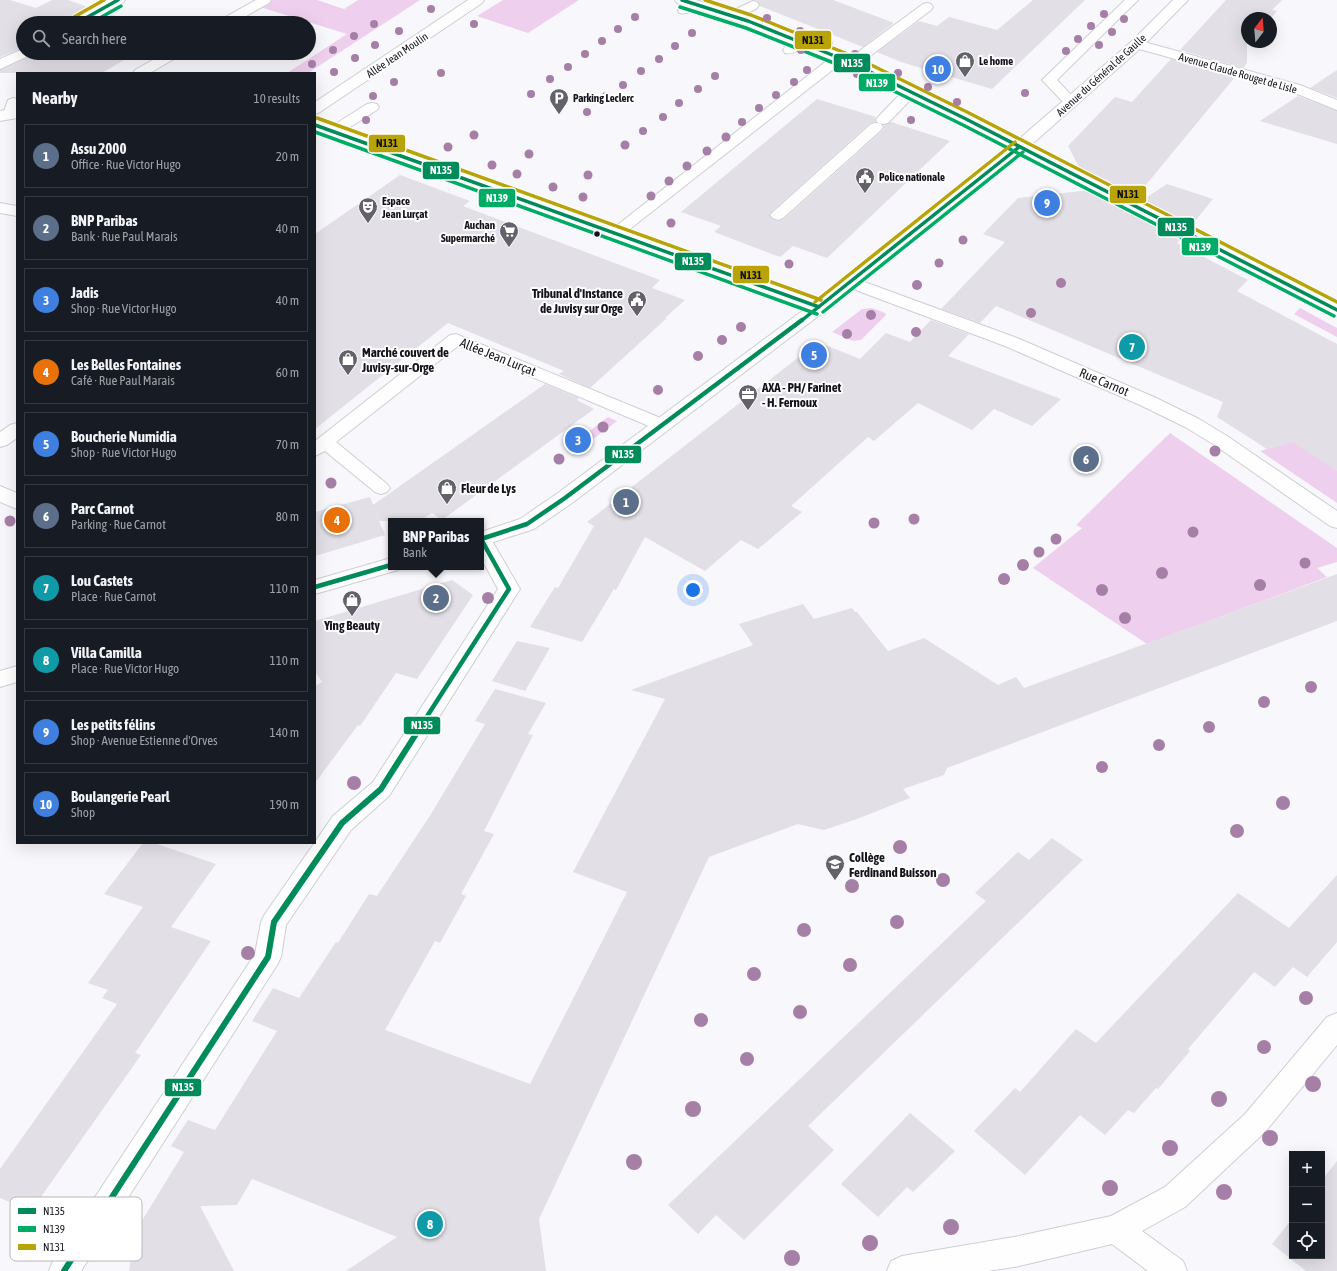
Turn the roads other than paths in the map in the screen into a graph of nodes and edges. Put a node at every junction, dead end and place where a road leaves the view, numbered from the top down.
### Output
1 (118, 0) edge
2 (265, 0) edge
3 (478, 0) edge
4 (740, 0) edge
5 (1132, 0) edge
6 (1181, 0) edge
7 (686, 5) edge
8 (753, 5) dead end
9 (927, 7) dead end
10 (89, 16) edge
11 (237, 16) edge
12 (735, 20) junction
13 (1137, 44) junction
14 (16, 57) edge
15 (162, 60) edge
16 (846, 60) junction
17 (0, 65) edge
18 (142, 72) edge
19 (910, 92) junction
20 (1071, 102) junction
21 (1337, 105) edge
22 (372, 107) dead end
23 (316, 108) edge
24 (316, 125) edge
25 (334, 131) junction
26 (1020, 147) junction
27 (0, 208) edge
28 (16, 211) edge
29 (778, 215) dead end
30 (616, 234) junction
31 (851, 282) junction
32 (819, 307) junction
33 (1337, 310) edge
34 (662, 425) junction
35 (16, 430) edge
36 (0, 441) edge
37 (320, 446) edge
38 (381, 488) dead end
39 (0, 493) edge
40 (16, 501) edge
41 (1337, 521) edge
42 (484, 538) edge
43 (484, 544) edge
44 (388, 566) edge
45 (316, 587) edge
46 (16, 674) edge
47 (0, 679) edge
48 (1337, 1025) edge
49 (112, 1197) edge
50 (1116, 1228) junction
51 (70, 1261) edge
52 (64, 1271) edge
53 (902, 1271) edge
54 (1172, 1271) edge

1 - 10 street
2 - 11 lane
3 - 23 street, Allée Jean Moulin
4 - 12 lane
5 - 20 lane
6 - 13 street, Avenue du Général de Gaulle
7 - 12 street
8 - 12 lane
9 - 16 lane
12 - 16 street
13 - 20 street, Avenue du Général de Gaulle
13 - 21 street, Avenue Claude Rouget de Lisle
14 - 17 street
15 - 18 lane
16 - 19 street
16 - 30 lane
19 - 26 street
19 - 29 lane
20 - 26 street, Avenue du Général de Gaulle
22 - 25 lane
24 - 25 street
25 - 30 street
26 - 31 street, Avenue du Général de Gaulle
26 - 33 street
27 - 28 street
30 - 32 street
31 - 32 street, Avenue du Général de Gaulle
31 - 41 street, Rue Carnot
32 - 34 street, Avenue du Général de Gaulle
34 - 37 lane, Allée Jean Lurçat
34 - 42 street, Avenue du Général de Gaulle
35 - 36 street
37 - 38 lane
39 - 40 street
43 - 49 street
44 - 45 street
46 - 47 street
48 - 50 street
50 - 53 street
50 - 54 street
51 - 52 street

